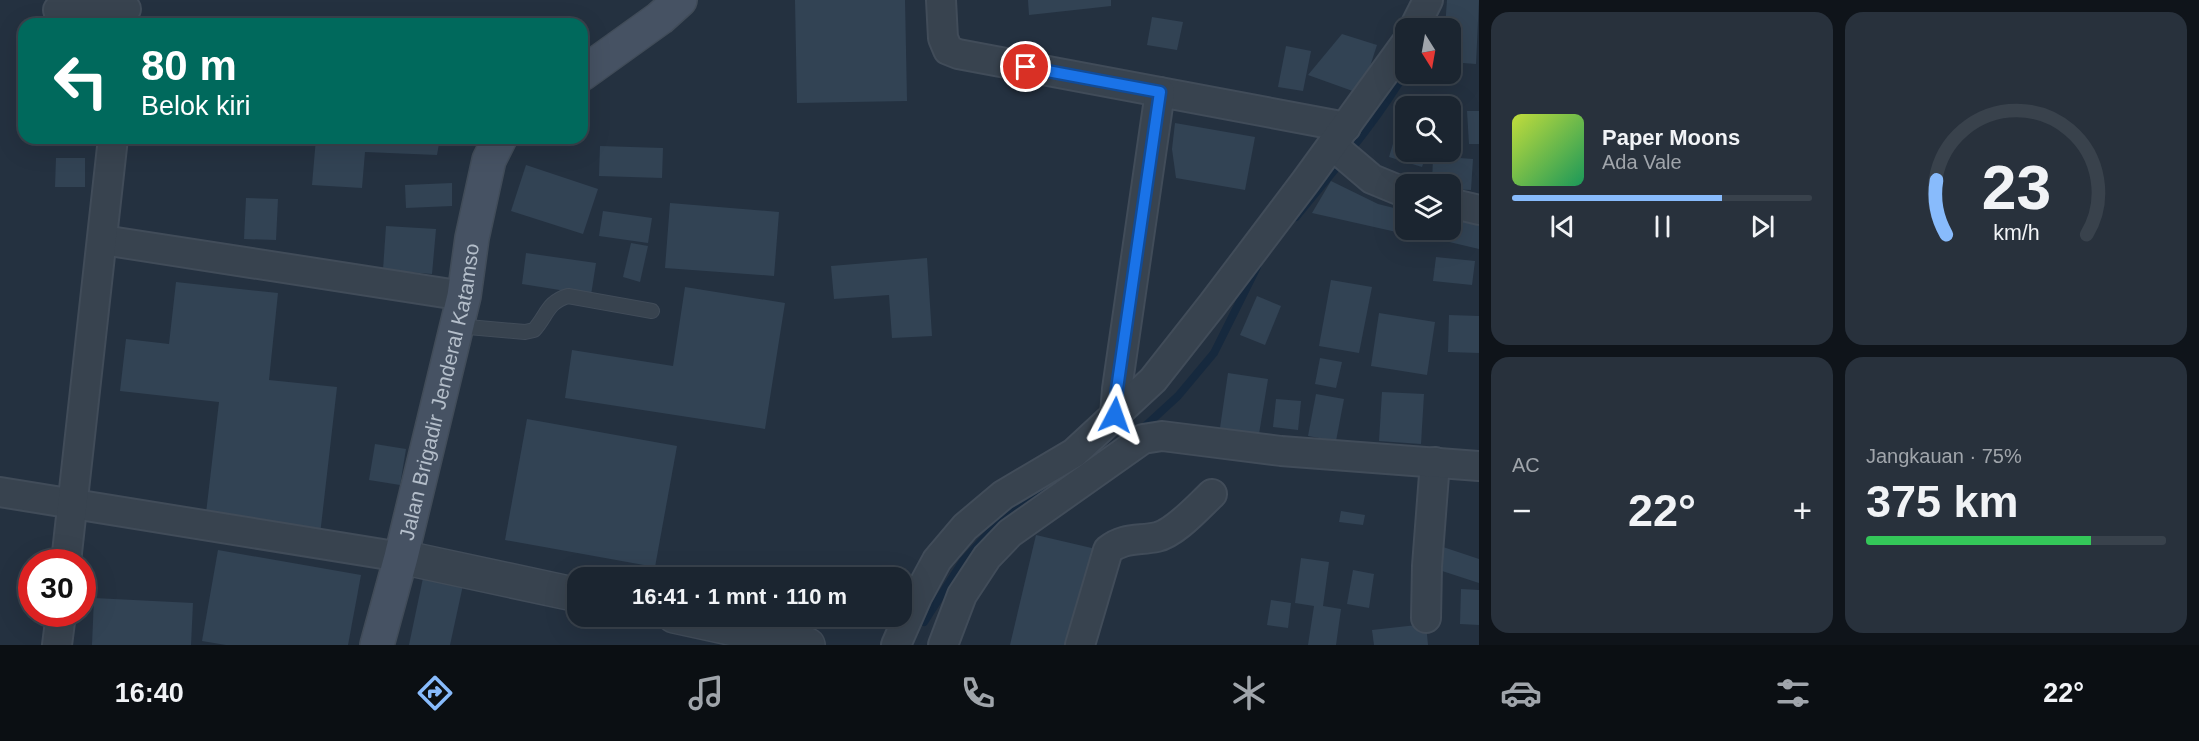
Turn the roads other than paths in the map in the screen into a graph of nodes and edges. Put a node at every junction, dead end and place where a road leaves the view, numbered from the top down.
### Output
1 (680, 0) edge
2 (941, 0) edge
3 (1428, 0) edge
4 (58, 10) dead end
5 (126, 11) edge
6 (1419, 18) edge
7 (1395, 61) edge
8 (588, 70) edge
9 (1160, 92) junction
10 (112, 144) edge
11 (497, 144) edge
12 (1343, 146) junction
13 (1395, 188) edge
14 (1461, 206) edge
15 (1479, 210) edge
16 (103, 240) junction
17 (460, 311) junction
18 (652, 311) dead end
19 (1117, 432) junction
20 (1435, 462) junction
21 (1479, 466) edge
22 (0, 492) edge
23 (1212, 494) dead end
24 (72, 504) junction
25 (67, 549) edge
26 (401, 557) junction
27 (567, 593) edge
28 (1426, 618) dead end
29 (59, 627) edge
30 (704, 627) edge
31 (731, 637) edge
32 (57, 645) edge
33 (377, 645) edge
34 (808, 645) edge
35 (896, 645) edge
36 (943, 645) edge
37 (1080, 645) edge

1 - 8 main road
2 - 9 street
3 - 6 street
4 - 5 street
7 - 12 street
9 - 12 street
9 - 19 street
10 - 16 street
11 - 17 main road, Jalan Brigadir Jenderal Katamso
12 - 13 street
12 - 19 street
14 - 15 street
16 - 17 street
16 - 24 street
17 - 18 lane
17 - 26 main road, Jalan Brigadir Jenderal Katamso
19 - 20 street
19 - 35 street
19 - 36 street
20 - 21 street
20 - 28 street
22 - 24 street
23 - 37 street
24 - 25 street
24 - 26 street
26 - 27 street
26 - 33 main road, Jalan Brigadir Jenderal Katamso
29 - 32 street
30 - 31 street
31 - 34 street

